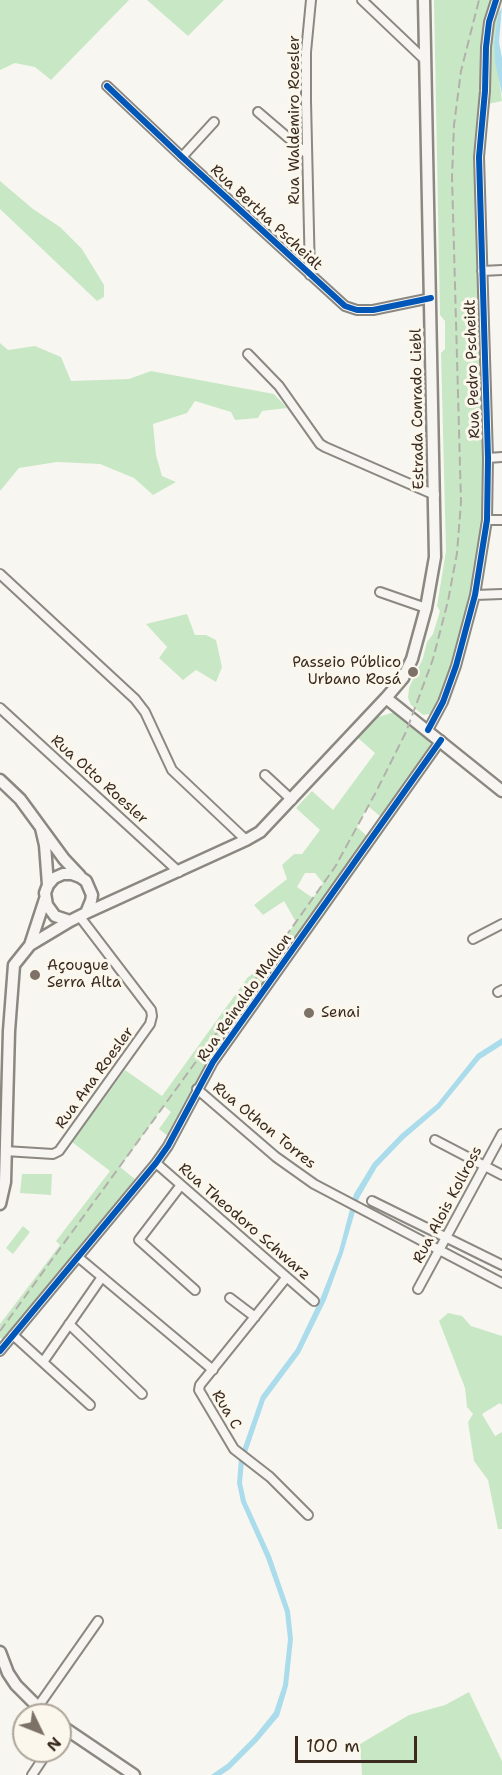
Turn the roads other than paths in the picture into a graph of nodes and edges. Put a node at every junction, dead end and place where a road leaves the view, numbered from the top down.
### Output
1 (311, 0) edge
2 (362, 0) edge
3 (424, 0) edge
4 (496, 0) edge
5 (424, 60) junction
6 (107, 86) dead end
7 (258, 112) dead end
8 (214, 122) dead end
9 (306, 153) junction
10 (182, 157) junction
11 (502, 270) edge
12 (482, 271) junction
13 (310, 275) junction
14 (431, 298) junction
15 (248, 354) dead end
16 (502, 457) edge
17 (488, 458) junction
18 (435, 495) junction
19 (487, 520) junction
20 (502, 520) edge
21 (0, 574) edge
22 (380, 592) dead end
23 (502, 594) edge
24 (475, 595) junction
25 (426, 609) junction
26 (386, 698) junction
27 (0, 708) edge
28 (428, 730) junction
29 (441, 740) junction
30 (265, 776) dead end
31 (0, 780) edge
32 (502, 790) edge
33 (292, 800) junction
34 (41, 828) junction
35 (246, 840) junction
36 (179, 872) junction
37 (80, 877) junction
38 (48, 885) junction
39 (90, 888) junction
40 (45, 898) junction
41 (122, 898) junction
42 (78, 917) junction
43 (502, 924) edge
44 (473, 939) dead end
45 (30, 945) junction
46 (197, 1089) junction
47 (502, 1134) edge
48 (3, 1135) edge
49 (435, 1140) dead end
50 (5, 1151) junction
51 (156, 1163) junction
52 (485, 1166) junction
53 (502, 1174) edge
54 (181, 1185) junction
55 (372, 1201) dead end
56 (0, 1204) edge
57 (448, 1237) junction
58 (440, 1251) junction
59 (78, 1257) junction
60 (502, 1265) edge
61 (102, 1277) junction
62 (286, 1278) junction
63 (502, 1283) edge
64 (418, 1289) dead end
65 (195, 1290) dead end
66 (230, 1298) dead end
67 (314, 1301) dead end
68 (255, 1317) junction
69 (69, 1324) junction
70 (13, 1335) junction
71 (0, 1351) edge
72 (43, 1362) junction
73 (213, 1370) junction
74 (142, 1394) dead end
75 (90, 1405) dead end
76 (308, 1515) dead end
77 (98, 1621) dead end
78 (0, 1652) edge
79 (34, 1703) edge
80 (47, 1703) edge
81 (72, 1735) edge
82 (134, 1775) edge

1 - 9 street, Rua Waldemiro Roesler
2 - 5 street
3 - 5 main road, Estrada Conrado Liebl
4 - 12 street, Rua Pedro Pscheidt
5 - 14 main road, Estrada Conrado Liebl
6 - 10 street, Rua Bertha Pscheidt
7 - 9 street
8 - 10 street
9 - 13 street, Rua Waldemiro Roesler
10 - 13 street, Rua Bertha Pscheidt
11 - 12 street
12 - 17 street, Rua Pedro Pscheidt
13 - 14 street, Rua Bertha Pscheidt
14 - 18 main road, Estrada Conrado Liebl
15 - 18 street
16 - 17 street
17 - 19 street, Rua Pedro Pscheidt
18 - 25 main road, Estrada Conrado Liebl
19 - 20 street
19 - 24 street, Rua Pedro Pscheidt
21 - 35 street
22 - 25 street
23 - 24 street
24 - 28 street, Rua Pedro Pscheidt
25 - 26 main road, Estrada Conrado Liebl
26 - 28 main road
26 - 33 main road, Estrada Conrado Liebl
27 - 36 street, Rua Otto Roesler
28 - 29 main road
29 - 32 main road
29 - 46 street, Rua Reinaldo Mallon
30 - 33 street
31 - 34 main road
33 - 35 main road, Estrada Conrado Liebl
34 - 37 main road
34 - 38 main road
35 - 36 main road, Estrada Conrado Liebl
36 - 41 main road, Estrada Conrado Liebl
37 - 38 main road
37 - 39 main road
38 - 40 main road
39 - 41 main road
39 - 42 main road
40 - 42 main road
40 - 45 main road
41 - 42 main road, Estrada Conrado Liebl
42 - 45 main road, Estrada Conrado Liebl
42 - 50 street, Rua Ana Roesler
43 - 44 street
45 - 48 main road
46 - 51 street, Rua Reinaldo Mallon
46 - 58 street, Rua Othon Torres
47 - 52 street, Rua Alois Kollross
48 - 50 main road
49 - 52 street
50 - 56 main road
51 - 54 street, Rua Theodoro Schwarz
51 - 59 street, Rua Reinaldo Mallon
52 - 53 street
52 - 57 street, Rua Alois Kollross
54 - 62 street, Rua Theodoro Schwarz
54 - 65 street
55 - 57 street
57 - 58 street, Rua Alois Kollross
57 - 60 street
58 - 63 street, Rua Othon Torres
58 - 64 street, Rua Alois Kollross
59 - 61 street
59 - 70 street, Rua Reinaldo Mallon
61 - 69 street
61 - 73 street
62 - 67 street, Rua Theodoro Schwarz
62 - 68 street, Rua C
66 - 68 street
68 - 73 street, Rua C
69 - 72 street
69 - 74 street
70 - 71 street, Rua Reinaldo Mallon
70 - 72 street
72 - 75 street
73 - 76 street, Rua C
77 - 80 street
78 - 79 main road
81 - 82 main road

